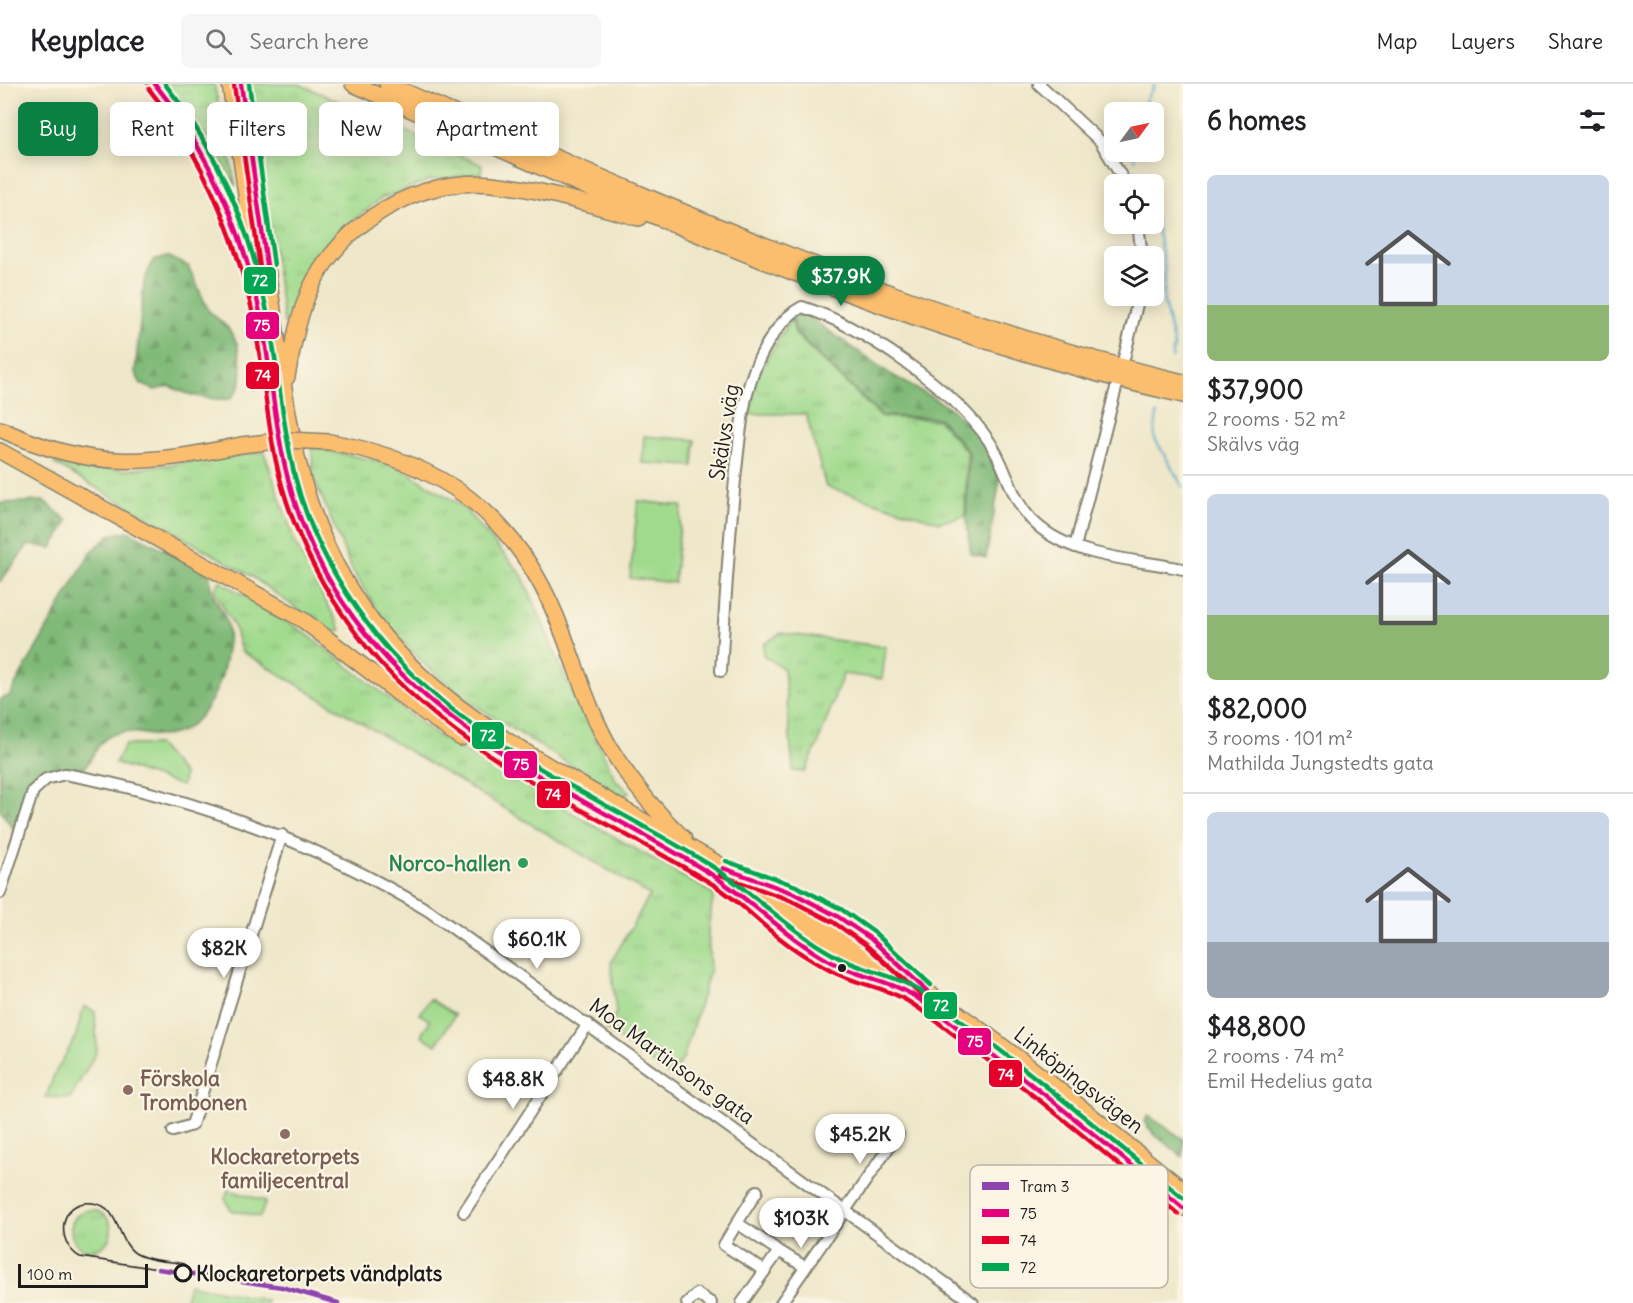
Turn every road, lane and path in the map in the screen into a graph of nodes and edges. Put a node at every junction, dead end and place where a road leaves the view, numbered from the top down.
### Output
1 (155, 84) edge
2 (230, 84) edge
3 (241, 84) edge
4 (353, 84) edge
5 (387, 84) edge
6 (1039, 84) edge
7 (1120, 174) edge
8 (693, 233) junction
9 (1137, 306) edge
10 (259, 309) junction
11 (1124, 358) dead end
12 (1183, 382) edge
13 (1116, 388) dead end
14 (285, 392) junction
15 (1183, 395) edge
16 (0, 429) edge
17 (0, 451) edge
18 (1075, 547) junction
19 (1183, 569) edge
20 (373, 633) junction
21 (721, 671) dead end
22 (510, 759) junction
23 (282, 835) junction
24 (701, 855) junction
25 (0, 893) edge
26 (588, 1024) junction
27 (173, 1131) dead end
28 (898, 1134) dead end
29 (1130, 1165) edge
30 (1152, 1165) edge
31 (1168, 1178) edge
32 (1183, 1190) edge
33 (757, 1191) dead end
34 (1168, 1196) edge
35 (1183, 1208) edge
36 (845, 1211) junction
37 (464, 1212) dead end
38 (737, 1223) junction
39 (779, 1251) junction
40 (805, 1267) junction
41 (765, 1271) junction
42 (687, 1303) edge
43 (711, 1303) edge
44 (742, 1303) edge
45 (781, 1303) edge
46 (973, 1303) edge

1 - 10 highway
2 - 10 highway
3 - 14 highway
4 - 8 highway
5 - 12 highway
6 - 7 street
8 - 14 highway
8 - 15 highway
9 - 11 street
10 - 20 highway
13 - 18 street
14 - 20 highway
16 - 24 highway, bridge
17 - 22 highway
18 - 19 street, Skälvs väg
18 - 21 street, Skälvs väg
20 - 22 highway
20 - 24 highway
22 - 29 highway, Linköpingsvägen
23 - 25 street, Moa Martinsons gata
23 - 26 street, Moa Martinsons gata
23 - 27 street
24 - 30 highway, Linköpingsvägen
26 - 36 street, Moa Martinsons gata
26 - 37 street
28 - 36 street
31 - 32 highway, Linköpingsvägen
33 - 38 street
34 - 35 highway, Linköpingsvägen
36 - 40 street
36 - 46 street, Moa Martinsons gata
38 - 39 street
38 - 41 street
39 - 40 street
39 - 41 street
40 - 45 street
41 - 44 street
42 - 43 street

